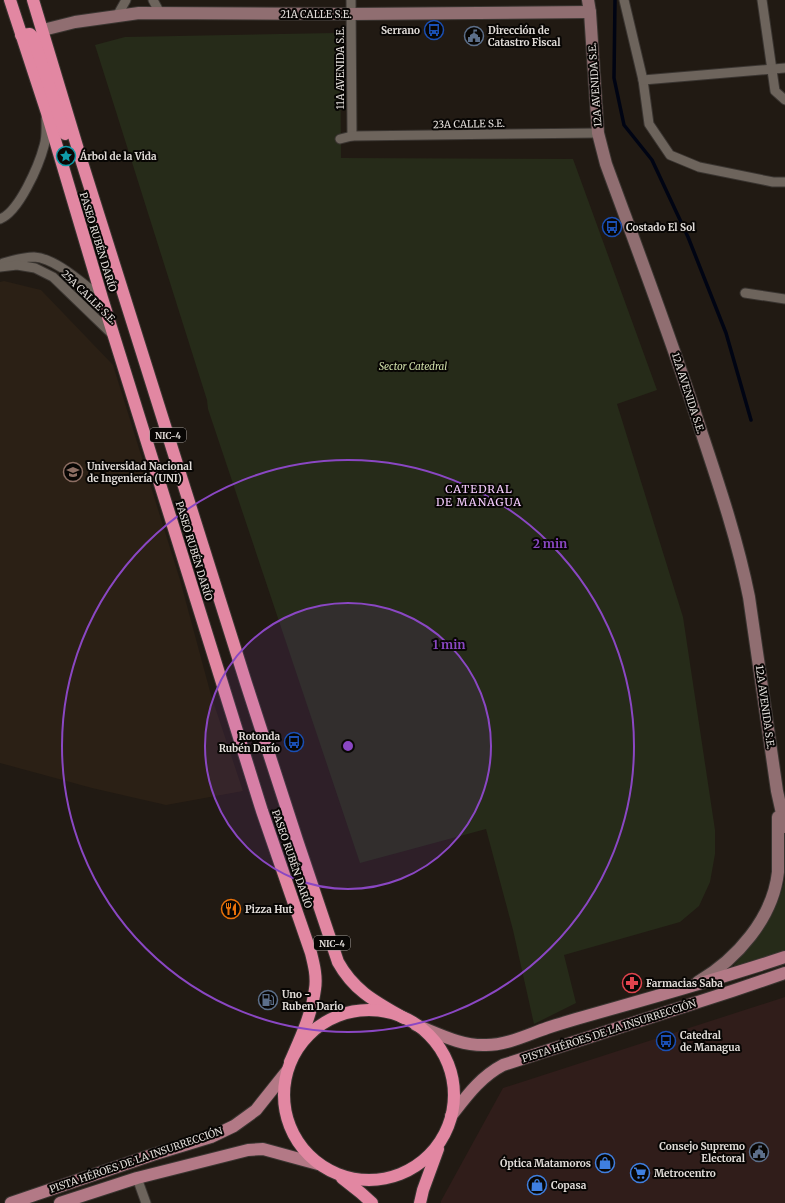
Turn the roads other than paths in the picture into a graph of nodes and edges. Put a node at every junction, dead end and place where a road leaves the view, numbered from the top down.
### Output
1 (10, 0) edge
2 (16, 0) edge
3 (33, 0) edge
4 (126, 0) edge
5 (153, 0) edge
6 (351, 0) edge
7 (624, 0) edge
8 (762, 0) edge
9 (590, 4) edge
10 (160, 13) junction
11 (351, 14) junction
12 (118, 16) junction
13 (43, 30) junction
14 (21, 35) junction
15 (785, 68) edge
16 (771, 69) junction
17 (643, 80) junction
18 (785, 100) edge
19 (47, 113) junction
20 (598, 133) junction
21 (352, 136) junction
22 (340, 139) dead end
23 (80, 156) junction
24 (785, 182) edge
25 (0, 219) edge
26 (0, 265) edge
27 (745, 293) dead end
28 (102, 298) junction
29 (785, 300) edge
30 (116, 337) junction
31 (777, 791) junction
32 (785, 827) edge
33 (785, 957) edge
34 (785, 973) edge
35 (690, 986) junction
36 (404, 1018) junction
37 (416, 1025) junction
38 (289, 1067) junction
39 (450, 1116) junction
40 (446, 1131) junction
41 (318, 1164) junction
42 (336, 1174) junction
43 (137, 1178) junction
44 (11, 1203) edge
45 (60, 1203) edge
46 (146, 1203) edge
47 (372, 1203) edge
48 (420, 1203) edge

1 - 14 highway, PASEO RUBÉN DARÍO / NIC-4
2 - 13 highway
3 - 13 highway, PASEO RUBÉN DARÍO / NIC-4
4 - 12 street
5 - 10 street
6 - 11 street, 11A AVENIDA S.E.
7 - 17 street
8 - 16 street
9 - 11 street, 21A CALLE S.E.
9 - 20 street, 12A AVENIDA S.E.
10 - 11 street, 21A CALLE S.E.
10 - 12 street, 21A CALLE S.E.
11 - 21 street, 11A AVENIDA S.E.
12 - 13 street, 21A CALLE S.E.
13 - 14 highway
13 - 23 highway, PASEO RUBÉN DARÍO / NIC-4
14 - 19 highway, PASEO RUBÉN DARÍO / NIC-4
14 - 23 highway
15 - 16 street
16 - 17 street
16 - 18 street
17 - 24 street
19 - 25 street
19 - 28 highway, PASEO RUBÉN DARÍO / NIC-4
20 - 21 street, 23A CALLE S.E.
20 - 31 street, 12A AVENIDA S.E.
21 - 22 street, 23A CALLE S.E.
23 - 36 highway, PASEO RUBÉN DARÍO / NIC-4
26 - 28 street, 25A CALLE S.E.
26 - 30 street, 25A CALLE S.E.
27 - 29 street
28 - 30 highway, PASEO RUBÉN DARÍO / NIC-4
30 - 38 highway, PASEO RUBÉN DARÍO / NIC-4
31 - 32 street, 12A AVENIDA S.E.
31 - 35 street, 12A AVENIDA S.E.
33 - 35 main road, PISTA HÉROES DE LA INSURRECCIÓN
34 - 39 main road, PISTA HÉROES DE LA INSURRECCIÓN
35 - 37 main road, PISTA HÉROES DE LA INSURRECCIÓN
36 - 37 highway, NIC-4
36 - 38 highway, NIC-4
37 - 39 highway, NIC-4
38 - 41 highway, NIC-4
38 - 44 main road, PISTA HÉROES DE LA INSURRECCIÓN
39 - 40 highway, NIC-4
40 - 42 highway, NIC-4
40 - 48 highway, NIC-4
41 - 42 highway, NIC-4
41 - 43 main road, PISTA HÉROES DE LA INSURRECCIÓN
42 - 47 highway, NIC-4
43 - 45 main road, PISTA HÉROES DE LA INSURRECCIÓN
43 - 46 street

